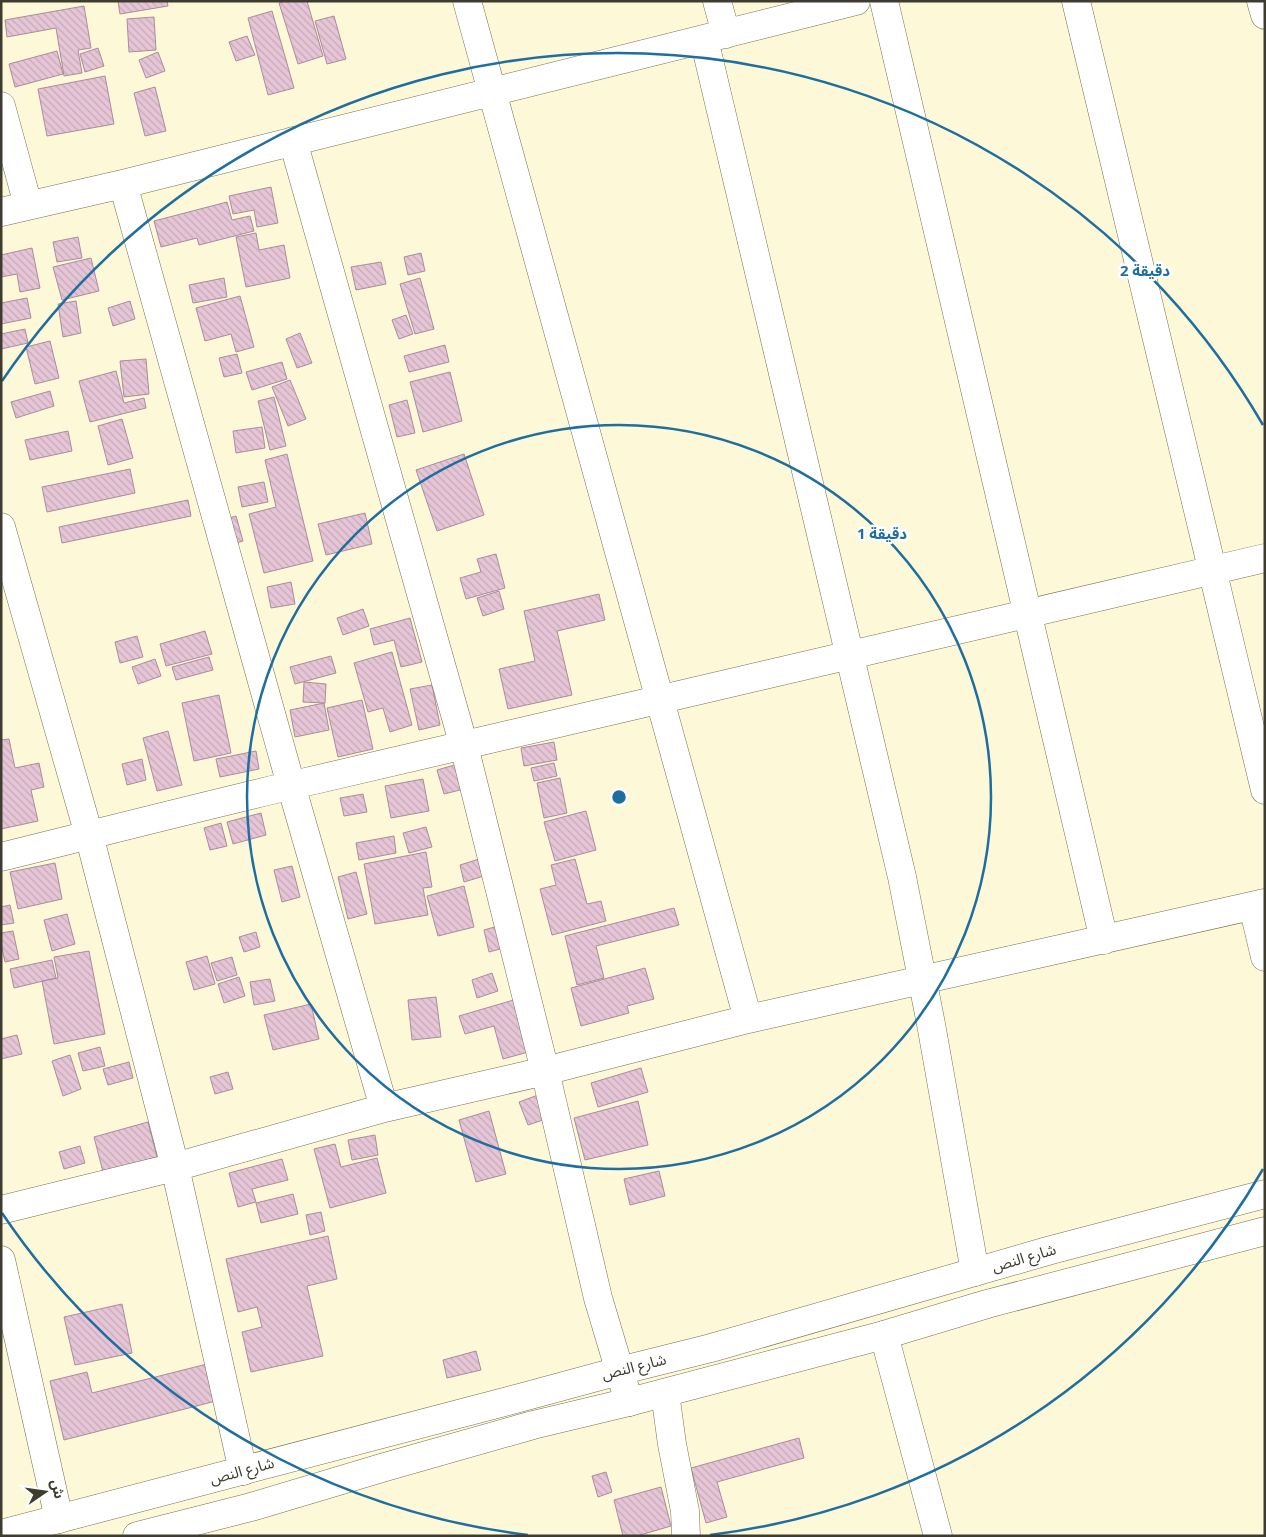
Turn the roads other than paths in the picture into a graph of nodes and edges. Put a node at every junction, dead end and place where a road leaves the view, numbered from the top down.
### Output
1 (467, 1) edge
2 (717, 1) edge
3 (856, 1) edge
4 (884, 1) edge
5 (1076, 1) edge
6 (1261, 1) edge
7 (1265, 15) edge
8 (715, 37) junction
9 (492, 92) junction
10 (1, 106) edge
11 (293, 141) junction
12 (123, 184) junction
13 (28, 205) junction
14 (1, 212) edge
15 (1, 527) edge
16 (1265, 558) edge
17 (1213, 570) junction
18 (1027, 615) junction
19 (849, 654) junction
20 (661, 699) junction
21 (464, 746) junction
22 (291, 785) junction
23 (1265, 790) edge
24 (89, 835) junction
25 (1, 857) edge
26 (1259, 904) edge
27 (1104, 940) junction
28 (1265, 957) edge
29 (922, 980) junction
30 (748, 1019) junction
31 (545, 1071) junction
32 (384, 1108) junction
33 (175, 1167) junction
34 (1265, 1194) edge
35 (1, 1210) edge
36 (1265, 1230) edge
37 (1051, 1250) junction
38 (1, 1260) edge
39 (975, 1272) junction
40 (1060, 1286) junction
41 (884, 1335) junction
42 (620, 1370) junction
43 (665, 1393) junction
44 (629, 1402) junction
45 (243, 1471) junction
46 (59, 1519) junction
47 (1, 1534) edge
48 (137, 1536) edge
49 (686, 1536) edge
50 (938, 1536) edge

1 - 9 street
2 - 8 street
3 - 8 street
4 - 18 street
5 - 17 street
6 - 7 street
8 - 9 street
8 - 19 street
9 - 11 street
9 - 20 street
10 - 13 street
11 - 12 street
11 - 21 street
12 - 13 street
12 - 22 street
13 - 14 street
15 - 24 street
16 - 17 street
17 - 18 street
17 - 23 street
18 - 19 street
18 - 27 street
19 - 20 street
19 - 29 street
20 - 21 street
20 - 30 street
21 - 22 street
21 - 31 street
22 - 24 street
22 - 32 street
24 - 25 street
24 - 33 street
26 - 27 street
26 - 28 street
27 - 29 street
29 - 30 street
29 - 39 street
30 - 31 street
31 - 32 street
31 - 42 street
32 - 33 street
33 - 35 street
33 - 45 street
34 - 37 street, شارع النص
36 - 40 street
37 - 39 street, شارع النص
37 - 40 street
38 - 46 street
39 - 42 street, شارع النص
40 - 41 street
41 - 43 street
41 - 50 street
42 - 44 street
42 - 45 street, شارع النص
43 - 44 street
43 - 49 street
44 - 48 street
45 - 46 street, شارع النص
46 - 47 street, شارع النص

